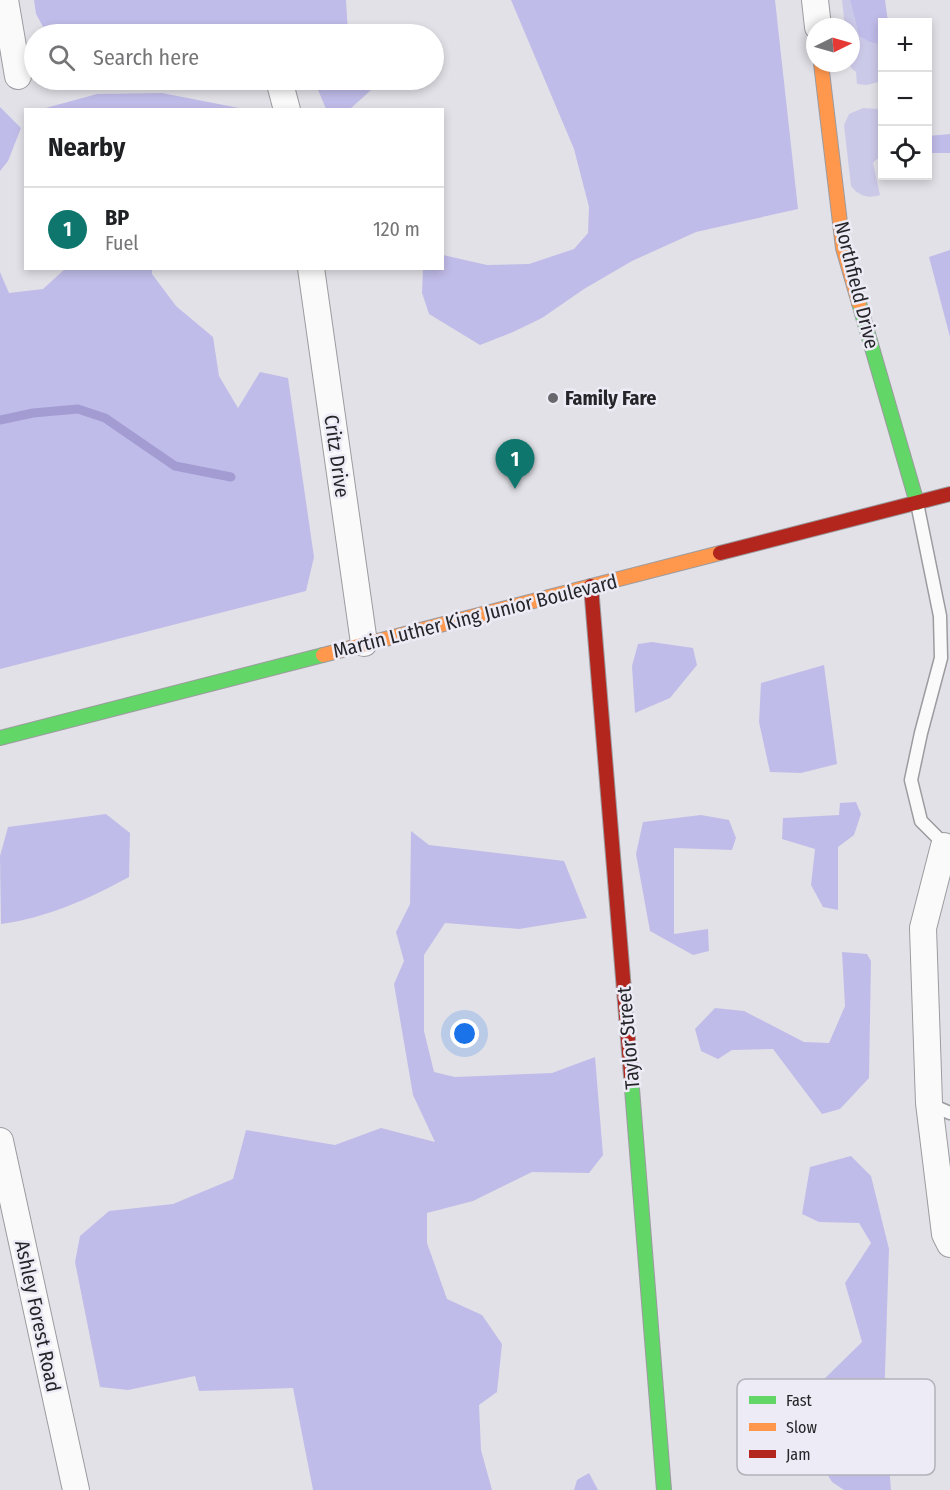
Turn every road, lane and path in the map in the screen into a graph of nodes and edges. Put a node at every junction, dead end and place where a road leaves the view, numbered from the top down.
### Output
1 (5, 0) edge
2 (815, 0) edge
3 (817, 18) edge
4 (822, 72) edge
5 (17, 76) edge
6 (283, 90) edge
7 (287, 108) edge
8 (311, 270) edge
9 (950, 494) edge
10 (917, 503) junction
11 (591, 586) junction
12 (364, 643) junction
13 (0, 738) edge
14 (947, 846) edge
15 (939, 1108) edge
16 (0, 1141) edge
17 (950, 1244) edge
18 (76, 1490) edge
19 (664, 1490) edge

1 - 5 street
2 - 3 street
4 - 10 street, Northfield Drive
6 - 7 street
8 - 12 street, Critz Drive
9 - 10 street, Martin Luther King Junior Boulevard
10 - 11 street, Martin Luther King Junior Boulevard
10 - 14 lane
11 - 12 street, Martin Luther King Junior Boulevard
11 - 19 street, Taylor Street
12 - 13 street, Martin Luther King Junior Boulevard
14 - 15 street
15 - 17 street
16 - 18 street, Ashley Forest Road

